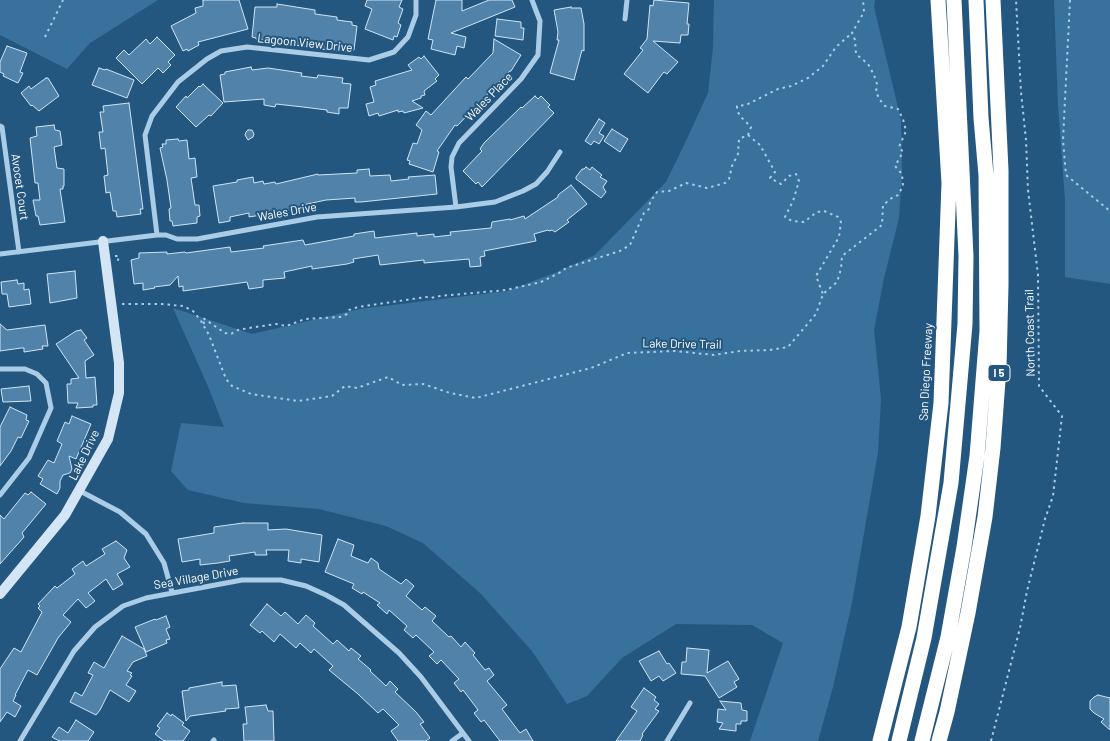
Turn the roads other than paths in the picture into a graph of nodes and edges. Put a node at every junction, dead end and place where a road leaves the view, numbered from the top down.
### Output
1 (416, 0) edge
2 (532, 0) edge
3 (626, 0) edge
4 (938, 0) edge
5 (954, 0) edge
6 (976, 0) edge
7 (993, 0) edge
8 (625, 19) dead end
9 (0, 126) edge
10 (560, 152) dead end
11 (456, 207) junction
12 (157, 235) junction
13 (103, 241) junction
14 (19, 252) junction
15 (0, 254) edge
16 (0, 369) edge
17 (80, 491) junction
18 (0, 495) edge
19 (172, 592) junction
20 (0, 594) edge
21 (690, 703) dead end
22 (463, 733) junction
23 (20, 741) edge
24 (452, 741) edge
25 (469, 741) edge
26 (667, 741) edge
27 (880, 741) edge
28 (899, 741) edge
29 (922, 741) edge
30 (939, 741) edge

1 - 12 street, Lagoon View Drive
2 - 11 street, Wales Place
3 - 8 street
4 - 27 highway, San Diego Freeway
5 - 28 highway
6 - 29 highway
7 - 30 highway, I 5
9 - 14 street, Avocet Court
10 - 11 street, Wales Drive
11 - 12 street, Wales Drive
12 - 13 street, Wales Drive
13 - 14 street, Wales Drive
13 - 17 street, Lake Drive
14 - 15 street, Wales Drive
16 - 18 street
17 - 19 street
17 - 20 street, Lake Drive
19 - 22 street, Sea Village Drive
19 - 23 street, Sea Village Drive
21 - 26 street
22 - 24 street
22 - 25 street, Sea Village Drive

